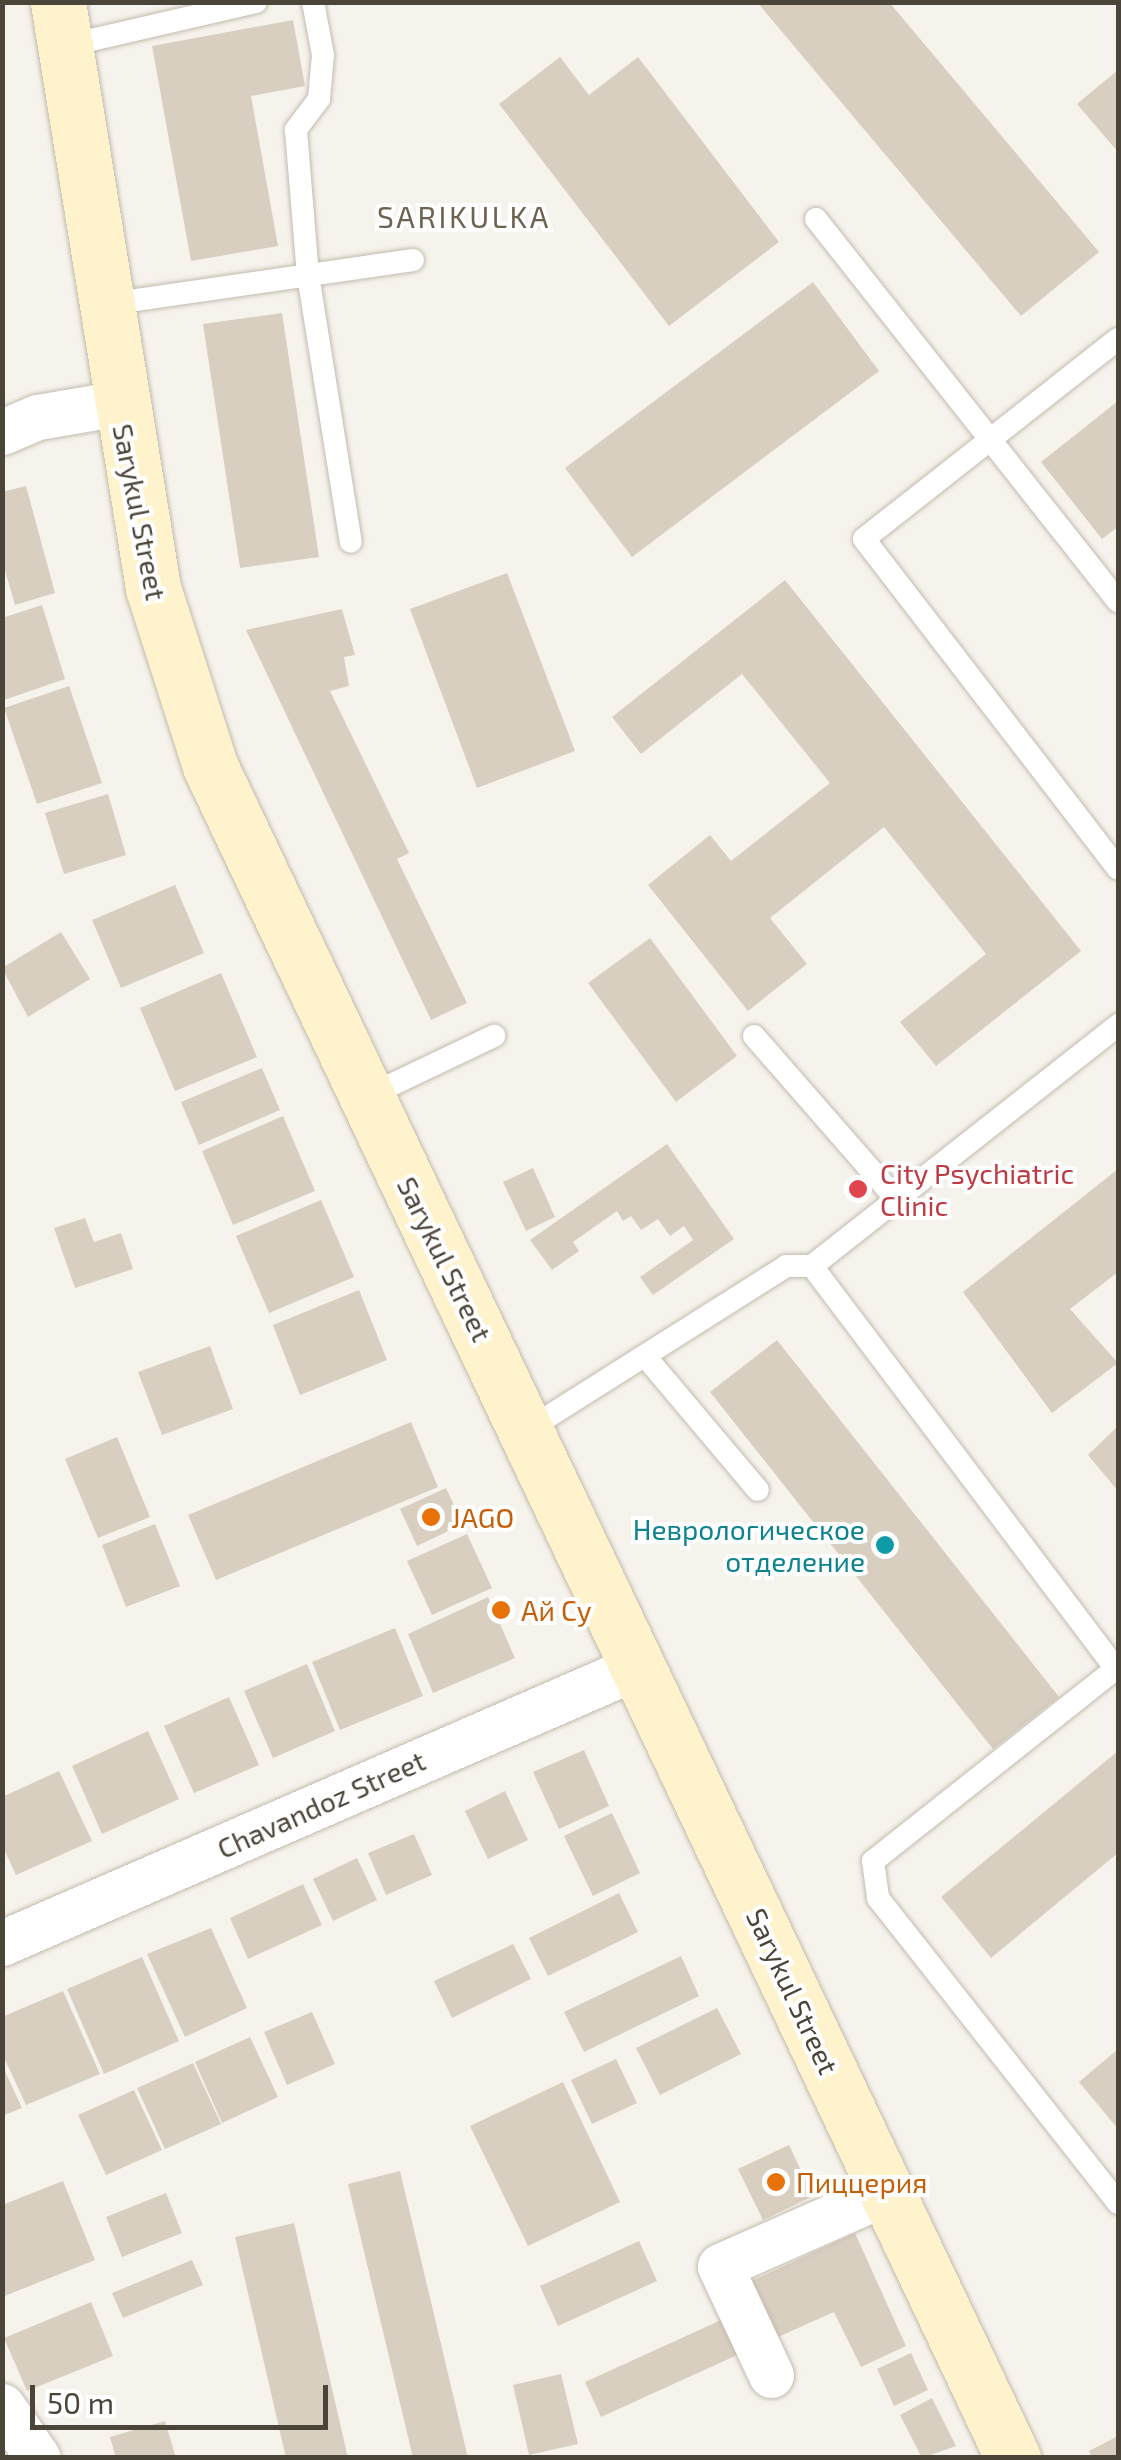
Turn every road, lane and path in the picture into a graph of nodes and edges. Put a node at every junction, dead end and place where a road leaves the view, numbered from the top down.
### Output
1 (256, 2) edge
2 (313, 2) edge
3 (62, 24) edge
4 (816, 219) dead end
5 (413, 260) dead end
6 (308, 275) junction
7 (104, 304) junction
8 (1118, 340) edge
9 (120, 403) junction
10 (2, 432) edge
11 (993, 437) junction
12 (351, 542) dead end
13 (1118, 600) edge
14 (1118, 869) edge
15 (1118, 1025) edge
16 (494, 1036) dead end
17 (754, 1036) dead end
18 (368, 1096) junction
19 (896, 1200) junction
20 (812, 1266) junction
21 (645, 1356) junction
22 (527, 1430) junction
23 (758, 1490) dead end
24 (639, 1666) junction
25 (1117, 1668) edge
26 (2, 1943) edge
27 (888, 2192) junction
28 (1118, 2203) edge
29 (771, 2375) dead end
30 (2, 2406) edge
31 (38, 2458) edge
32 (1013, 2458) edge

1 - 3 lane
2 - 6 lane
3 - 7 main road, Sarykul Street
4 - 11 lane
5 - 6 lane
6 - 7 lane
6 - 12 lane
7 - 9 main road, Sarykul Street
8 - 11 lane
9 - 10 street
9 - 18 main road, Sarykul Street
11 - 13 lane
11 - 14 lane
15 - 19 lane
16 - 18 lane
17 - 19 lane
18 - 22 main road, Sarykul Street
19 - 20 lane
20 - 21 lane
20 - 25 lane
21 - 22 lane
21 - 23 lane
22 - 24 main road, Sarykul Street
24 - 26 street, Chavandoz Street
24 - 27 main road, Sarykul Street
25 - 28 lane
27 - 29 street
27 - 32 main road, Sarykul Street
30 - 31 street

